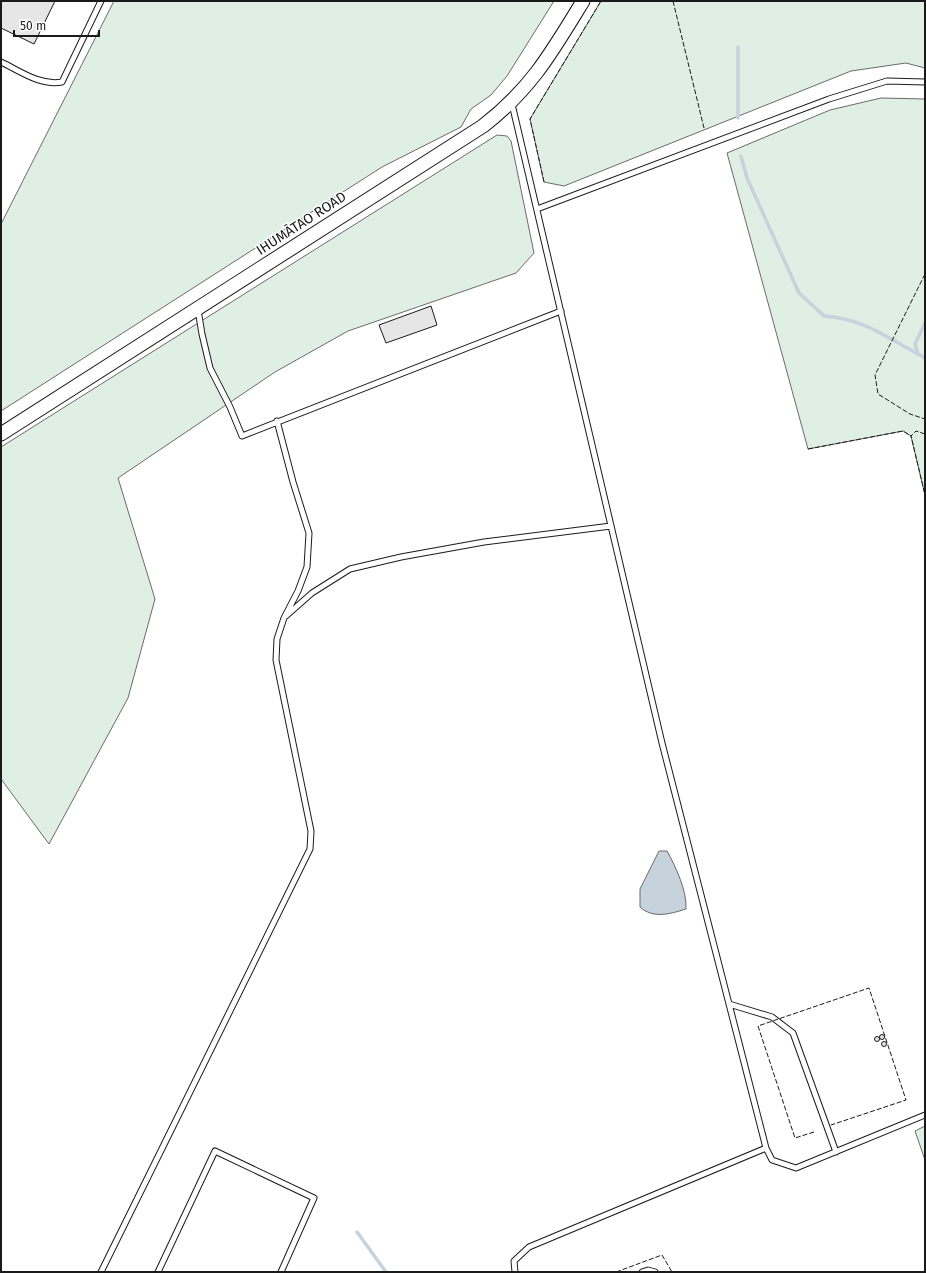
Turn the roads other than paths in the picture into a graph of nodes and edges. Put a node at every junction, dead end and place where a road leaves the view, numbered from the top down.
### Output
1 (101, 1) edge
2 (583, 1) edge
3 (1, 62) edge
4 (925, 82) edge
5 (512, 102) junction
6 (537, 209) junction
7 (198, 308) junction
8 (560, 310) junction
9 (277, 421) junction
10 (1, 434) edge
11 (611, 526) junction
12 (284, 618) junction
13 (729, 1004) junction
14 (925, 1115) edge
15 (766, 1148) junction
16 (836, 1152) junction
17 (102, 1272) edge
18 (158, 1272) edge
19 (281, 1272) edge
20 (515, 1272) edge
21 (642, 1272) edge
22 (655, 1272) edge

1 - 3 lane
2 - 5 street, IHUMĀTAO ROAD
4 - 6 lane
5 - 6 lane
5 - 7 street, IHUMĀTAO ROAD
6 - 8 lane
7 - 9 lane
7 - 10 street, IHUMĀTAO ROAD
8 - 9 lane
8 - 11 lane
9 - 12 lane
11 - 12 lane
11 - 13 lane
12 - 17 lane
13 - 15 lane
13 - 16 lane
14 - 16 lane
15 - 16 lane
15 - 20 lane
18 - 19 lane
21 - 22 lane

